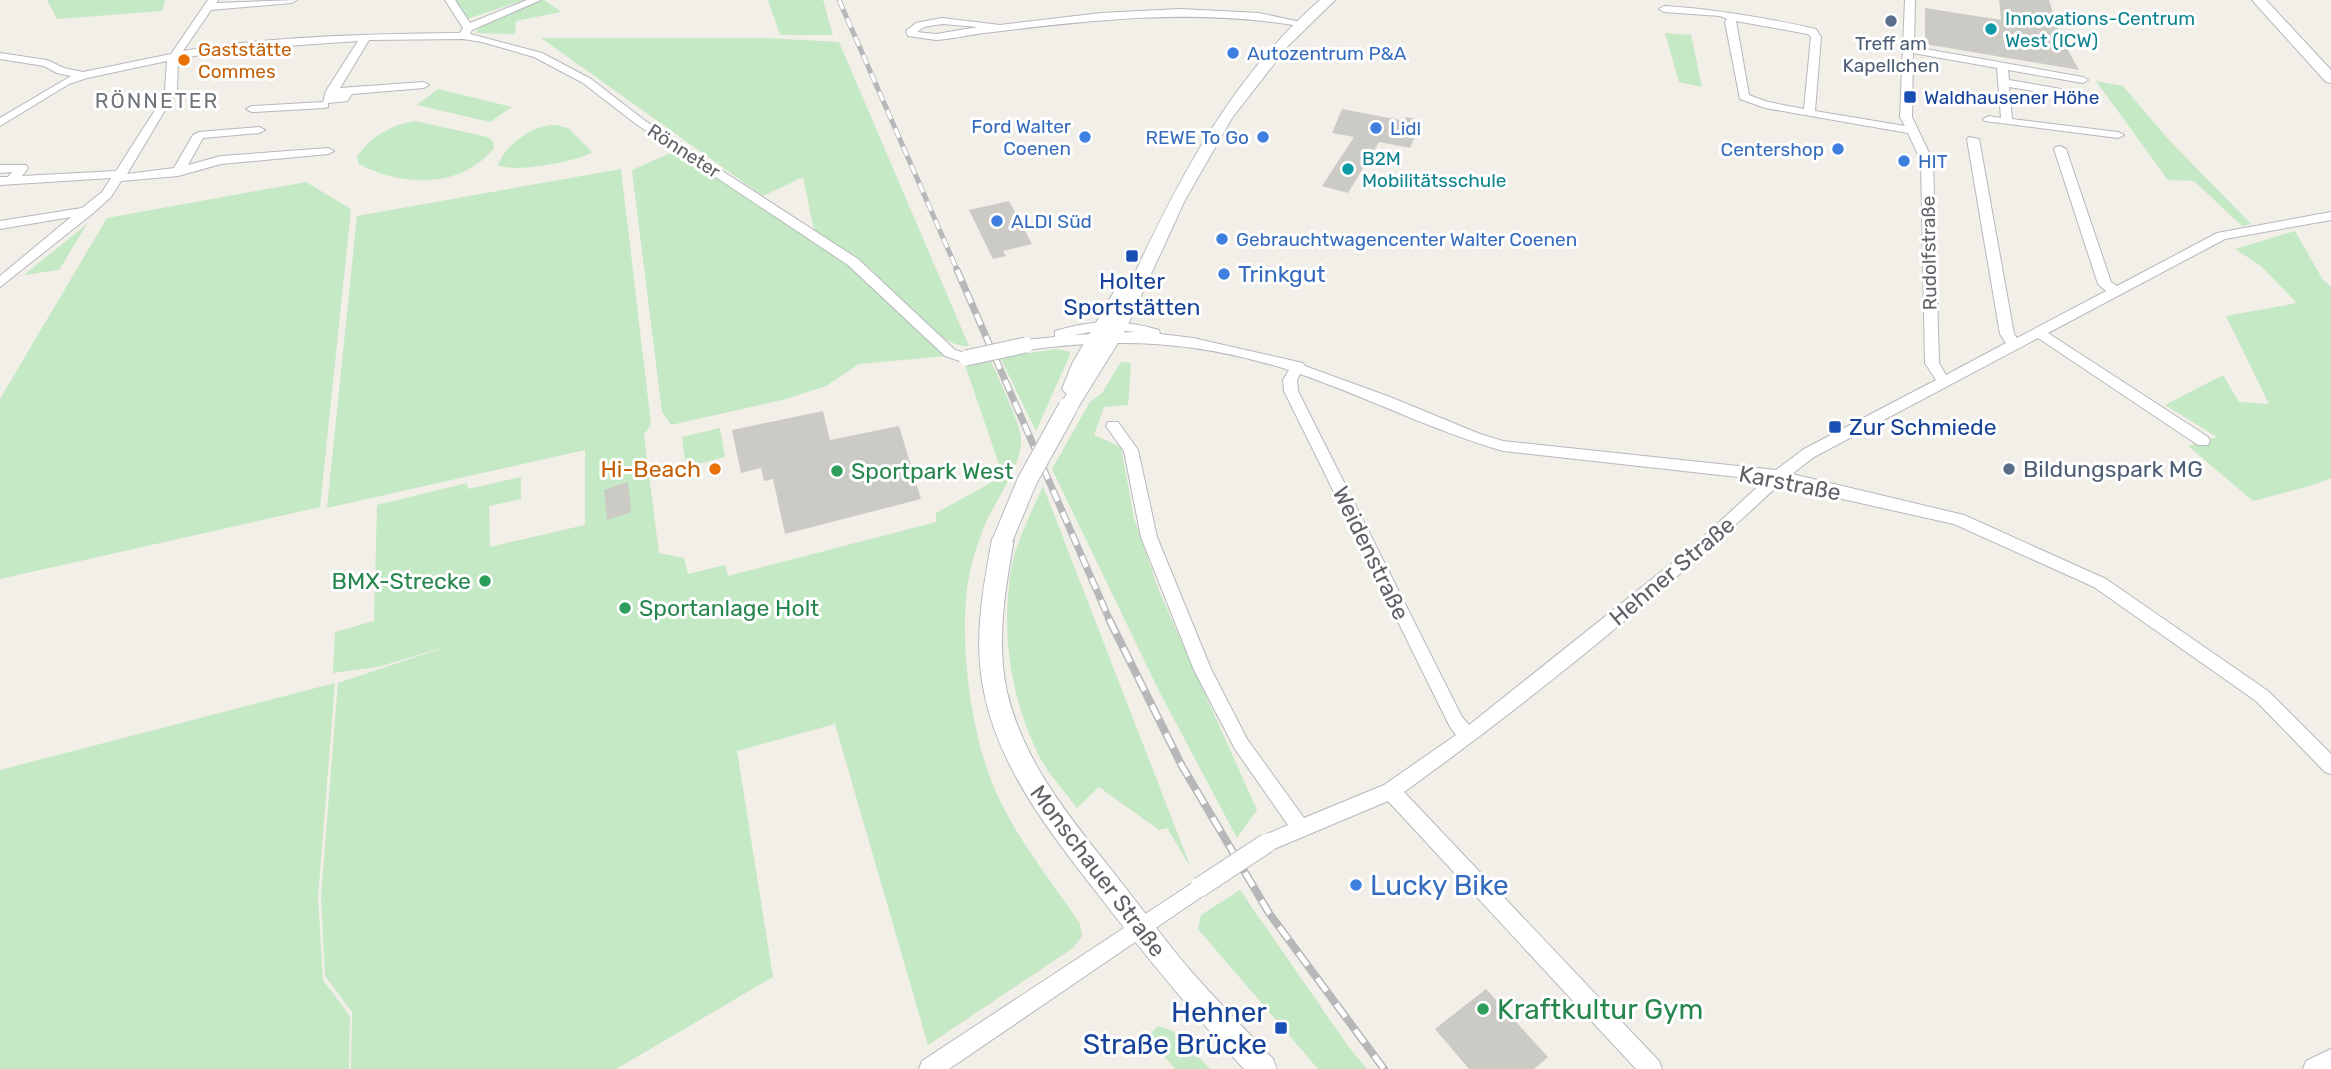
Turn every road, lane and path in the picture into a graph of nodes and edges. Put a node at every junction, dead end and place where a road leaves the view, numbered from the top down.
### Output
1 (292, 0) edge
2 (450, 0) edge
3 (536, 0) edge
4 (1328, 0) edge
5 (1910, 0) edge
6 (2262, 2) edge
7 (210, 4) edge
8 (1664, 9) dead end
9 (1734, 18) junction
10 (1300, 23) junction
11 (1001, 28) junction
12 (466, 32) junction
13 (366, 37) junction
14 (1908, 49) junction
15 (0, 56) edge
16 (175, 56) junction
17 (2002, 65) junction
18 (85, 75) junction
19 (2331, 79) edge
20 (360, 80) dead end
21 (2083, 80) dead end
22 (2005, 83) junction
23 (424, 85) dead end
24 (330, 94) junction
25 (345, 95) junction
26 (2084, 96) dead end
27 (252, 109) dead end
28 (339, 112) dead end
29 (1809, 113) junction
30 (292, 117) dead end
31 (1989, 119) dead end
32 (2007, 122) junction
33 (0, 123) edge
34 (2050, 129) junction
35 (259, 130) dead end
36 (1912, 130) junction
37 (2118, 135) dead end
38 (1973, 139) dead end
39 (328, 151) dead end
40 (0, 169) edge
41 (178, 172) junction
42 (120, 176) junction
43 (6, 181) edge
44 (91, 211) junction
45 (2331, 216) edge
46 (0, 225) edge
47 (4, 278) edge
48 (2117, 292) junction
49 (1108, 330) junction
50 (2039, 333) junction
51 (2014, 344) junction
52 (964, 359) joint
53 (1298, 366) junction
54 (1943, 381) junction
55 (1113, 426) dead end
56 (2203, 441) dead end
57 (1779, 476) junction
58 (1468, 736) junction
59 (2331, 766) edge
60 (1391, 791) junction
61 (1301, 829) junction
62 (1142, 929) junction
63 (2331, 1060) edge
64 (930, 1069) edge
65 (1263, 1069) edge
66 (1651, 1069) edge
67 (2314, 1069) edge

1 - 7 street
2 - 12 street
3 - 12 street
4 - 10 main road, Monschauer Straße
5 - 14 street, Rudolfstraße
6 - 19 main road
7 - 16 street
8 - 9 street
9 - 29 street
9 - 29 street
10 - 11 street
10 - 49 main road, Monschauer Straße
11 - 11 street
12 - 13 street, Rönneter
12 - 52 street, Rönneter
13 - 16 street, Rönneter
13 - 24 street
14 - 17 street
14 - 36 street, Rudolfstraße
15 - 18 street
16 - 18 street, Rönneter
16 - 42 street
17 - 21 street
17 - 22 street
18 - 33 street, Rönneter
20 - 24 street
22 - 26 street
22 - 32 street
23 - 25 street
24 - 25 street
24 - 27 street
24 - 30 street
25 - 28 street
29 - 36 street
31 - 32 street
32 - 34 street
34 - 37 street
34 - 48 street
35 - 41 street
36 - 54 street, Rudolfstraße
38 - 51 street
39 - 41 street
40 - 43 street
41 - 42 street
42 - 43 street
42 - 44 street
44 - 46 street
44 - 47 street
45 - 48 street, Hehner Straße
48 - 50 street, Hehner Straße
49 - 52 street, Karstraße, bridge
49 - 53 street, Karstraße
49 - 62 main road, Monschauer Straße, bridge
50 - 51 street, Hehner Straße
50 - 56 street
51 - 54 street, Hehner Straße
53 - 57 street, Karstraße
53 - 58 street, Weidenstraße
54 - 57 street, Hehner Straße
55 - 61 street
57 - 58 street, Hehner Straße
57 - 59 street, Karstraße
58 - 60 street, Hehner Straße
60 - 61 street, Hehner Straße
60 - 66 street
61 - 62 street, Hehner Straße, bridge
62 - 64 street, Hehner Straße
62 - 65 main road, Monschauer Straße
63 - 67 street

